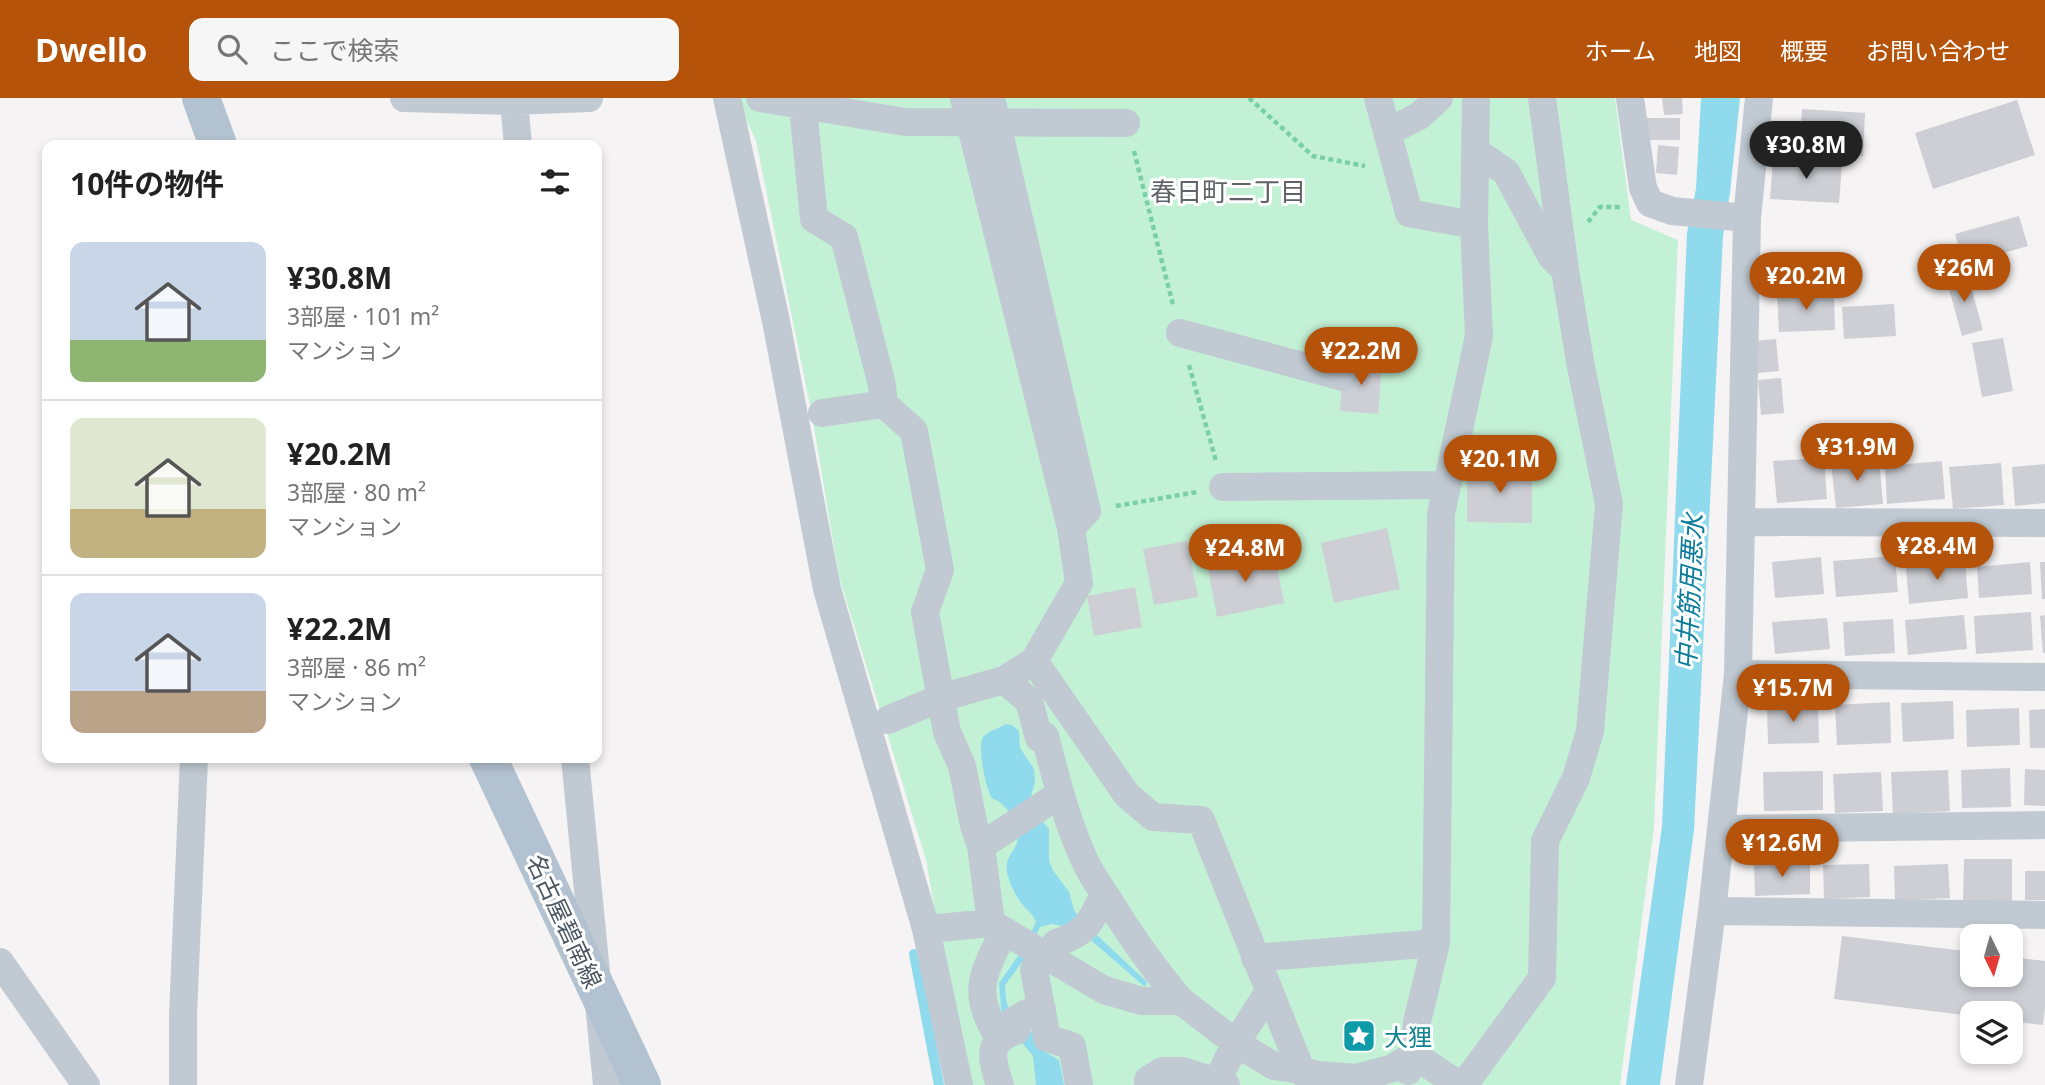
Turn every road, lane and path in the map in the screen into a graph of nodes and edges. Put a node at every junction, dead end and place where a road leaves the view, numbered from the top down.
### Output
1 (201, 98) edge
2 (404, 98) edge
3 (589, 98) edge
4 (727, 98) edge
5 (760, 98) edge
6 (1249, 98) edge
7 (1378, 98) edge
8 (1439, 98) edge
9 (1476, 98) edge
10 (1542, 98) edge
11 (1630, 98) edge
12 (1759, 98) edge
13 (514, 101) junction
14 (802, 101) edge
15 (981, 110) edge
16 (1126, 123) dead end
17 (1388, 132) junction
18 (216, 140) edge
19 (518, 140) edge
20 (1475, 151) junction
21 (1398, 172) junction
22 (1661, 207) junction
23 (1738, 217) junction
24 (1474, 225) junction
25 (1560, 227) junction
26 (1565, 270) junction
27 (1180, 332) dead end
28 (1343, 377) dead end
29 (884, 404) junction
30 (822, 413) dead end
31 (1446, 485) junction
32 (1223, 488) dead end
33 (1741, 522) junction
34 (2045, 523) edge
35 (1034, 661) junction
36 (1738, 674) junction
37 (2045, 677) edge
38 (1004, 680) junction
39 (940, 698) junction
40 (888, 720) dead end
41 (1088, 740) junction
42 (1051, 758) junction
43 (194, 763) edge
44 (490, 763) edge
45 (576, 763) edge
46 (1051, 800) junction
47 (2045, 825) edge
48 (1721, 829) junction
49 (981, 846) junction
50 (1104, 894) junction
51 (1712, 911) junction
52 (2045, 915) edge
53 (938, 928) dead end
54 (1002, 929) junction
55 (1436, 943) junction
56 (1043, 954) junction
57 (1255, 958) junction
58 (0, 962) edge
59 (599, 991) junction
60 (1269, 991) junction
61 (1181, 1002) junction
62 (1042, 1009) junction
63 (985, 1012) junction
64 (957, 1017) dead end
65 (1009, 1030) junction
66 (1236, 1043) junction
67 (1414, 1055) junction
68 (1307, 1077) edge
69 (1221, 1083) edge
70 (86, 1085) edge
71 (183, 1085) edge
72 (607, 1085) edge
73 (642, 1085) edge
74 (959, 1085) edge
75 (1000, 1085) edge
76 (1079, 1085) edge
77 (1148, 1085) edge
78 (1401, 1085) edge
79 (1462, 1085) edge
80 (1689, 1085) edge

1 - 18 main road
2 - 13 street
3 - 13 street
4 - 74 street
5 - 14 street
6 - 21 path
7 - 17 street
8 - 17 street
9 - 20 street
10 - 25 street
11 - 22 street
12 - 23 street
13 - 19 street
14 - 15 street
14 - 29 street
15 - 16 street
15 - 35 street
17 - 21 street
20 - 24 street
20 - 26 street
21 - 24 street
22 - 23 street
22 - 25 path
23 - 33 street
24 - 31 street
25 - 26 street
26 - 79 street
27 - 28 street
29 - 30 street
29 - 39 street
31 - 32 street
31 - 55 street
33 - 34 street
33 - 36 street
35 - 38 street
35 - 41 street
36 - 37 street
36 - 48 street
38 - 39 street
38 - 42 street
39 - 40 street
39 - 49 street
41 - 42 street
41 - 57 street
42 - 46 street
43 - 71 street
44 - 59 main road, 名古屋碧南線
45 - 59 street
46 - 49 street
46 - 50 street
47 - 48 street
48 - 51 street
49 - 54 street
50 - 56 street
50 - 61 street
51 - 52 street
51 - 80 street
53 - 54 street
54 - 56 street
54 - 63 street
55 - 57 street
55 - 67 street
56 - 61 street
56 - 62 street
57 - 60 street
58 - 70 street
59 - 72 street
59 - 73 main road, 名古屋碧南線
60 - 66 street
60 - 68 street
61 - 66 street
62 - 65 street
62 - 76 street
63 - 64 street
63 - 65 street
65 - 75 street
66 - 68 street
66 - 69 street
67 - 68 street
67 - 78 street
67 - 79 street
69 - 77 street

